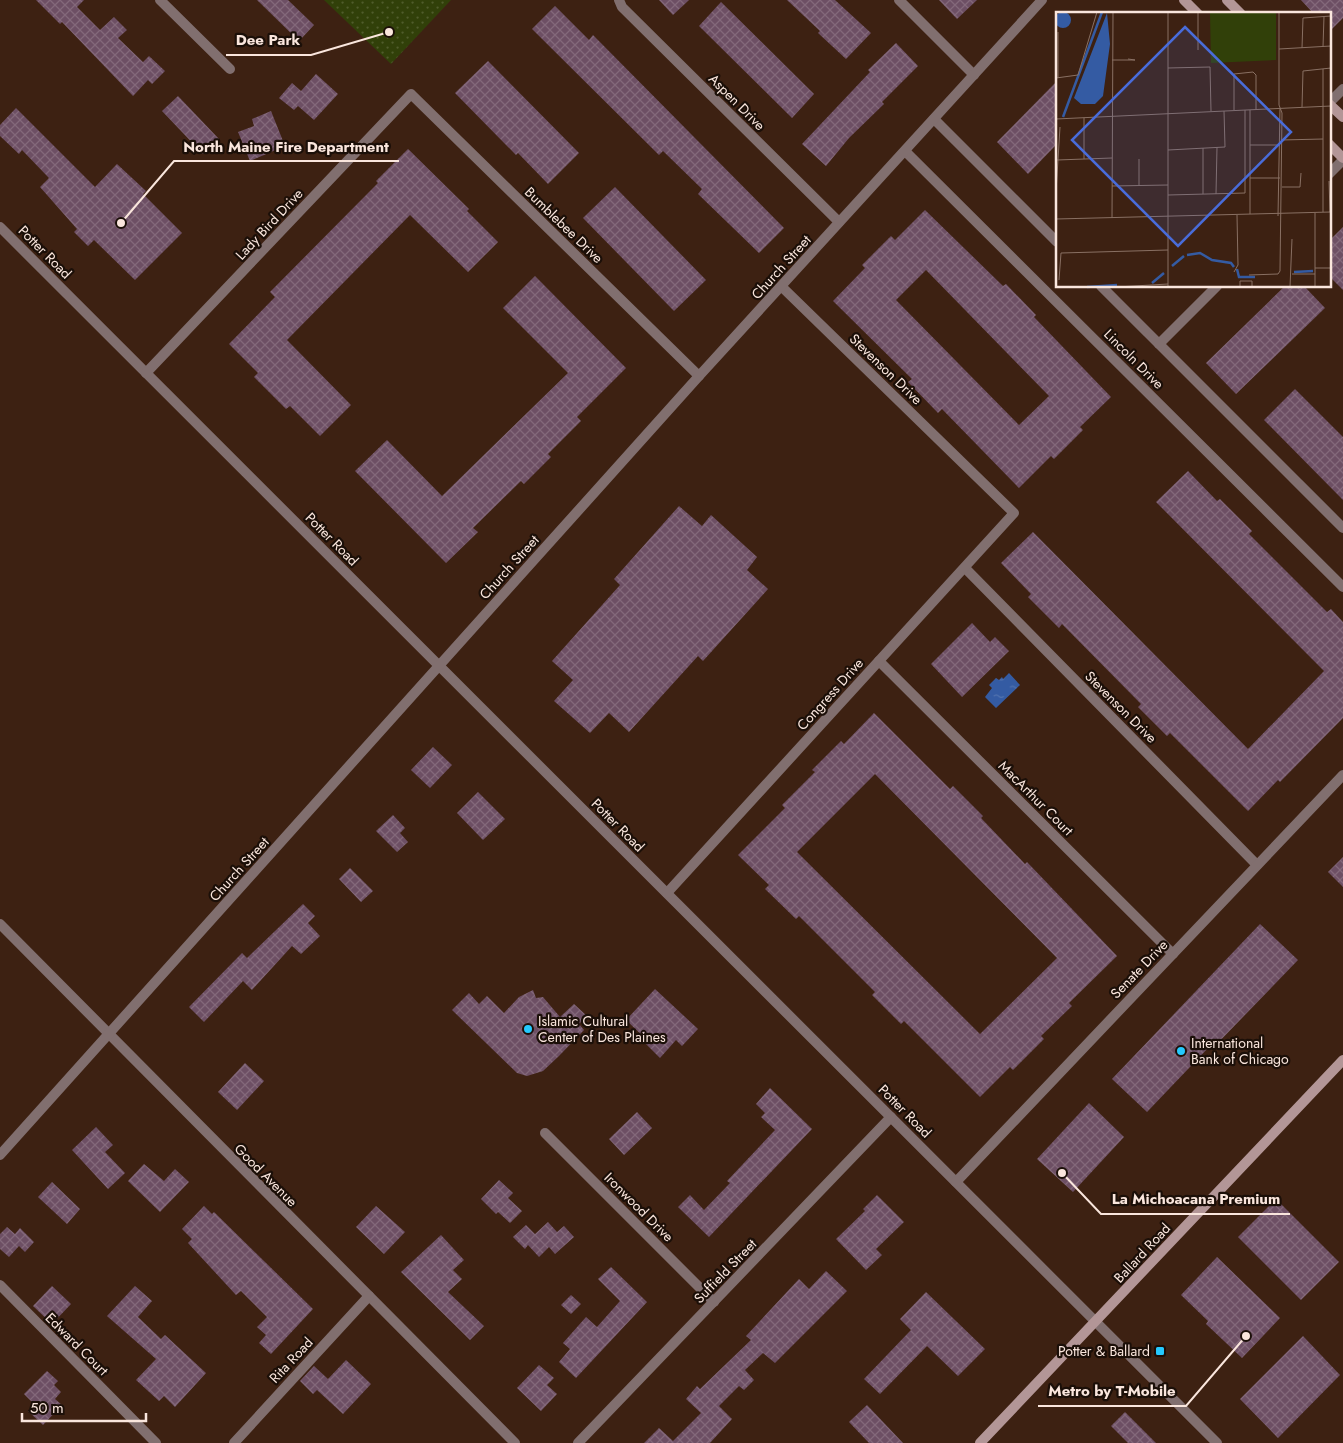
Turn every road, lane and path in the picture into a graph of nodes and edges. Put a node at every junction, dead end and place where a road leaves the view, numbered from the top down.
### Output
1 (160, 0) edge
2 (619, 0) edge
3 (899, 0) edge
4 (1042, 0) edge
5 (1184, 0) edge
6 (1227, 0) edge
7 (1196, 12) edge
8 (1239, 12) edge
9 (230, 69) dead end
10 (974, 75) junction
11 (1343, 89) edge
12 (411, 94) joint
13 (1330, 103) edge
14 (1330, 105) edge
15 (1343, 117) edge
16 (934, 119) junction
17 (1330, 145) edge
18 (905, 151) junction
19 (1343, 159) edge
20 (1330, 173) edge
21 (839, 222) junction
22 (0, 227) edge
23 (1056, 241) edge
24 (782, 287) junction
25 (1103, 288) edge
26 (1215, 288) edge
27 (1159, 344) junction
28 (146, 373) junction
29 (699, 376) junction
30 (1014, 513) joint
31 (1343, 528) edge
32 (965, 568) junction
33 (1343, 586) edge
34 (879, 661) junction
35 (439, 665) junction
36 (1343, 774) edge
37 (1257, 865) junction
38 (667, 893) junction
39 (0, 924) edge
40 (1173, 954) junction
41 (109, 1036) junction
42 (1343, 1060) edge
43 (891, 1117) junction
44 (545, 1132) dead end
45 (0, 1155) edge
46 (956, 1182) junction
47 (0, 1285) edge
48 (369, 1296) junction
49 (714, 1302) junction
50 (1096, 1322) junction
51 (156, 1443) edge
52 (234, 1443) edge
53 (515, 1443) edge
54 (578, 1443) edge
55 (980, 1443) edge
56 (1217, 1443) edge

1 - 9 street
2 - 21 street, Aspen Drive
3 - 10 street
4 - 10 street, Church Street
5 - 7 street
6 - 8 street
10 - 16 street, Church Street
11 - 13 street
12 - 28 street, Lady Bird Drive
12 - 29 street, Bumblebee Drive
14 - 15 street
16 - 18 street, Church Street
16 - 23 street
17 - 19 street
18 - 21 street, Church Street
18 - 33 street, Lincoln Drive
19 - 20 street
21 - 24 street, Church Street
22 - 28 street, Potter Road
24 - 29 street, Church Street
24 - 30 street, Stevenson Drive
25 - 27 street, Lincoln Drive
26 - 27 street
27 - 31 street, Lincoln Drive
28 - 35 street, Potter Road
29 - 35 street, Church Street
30 - 32 street, Congress Drive
32 - 34 street, Congress Drive
32 - 37 street, Stevenson Drive
34 - 38 street, Congress Drive
34 - 40 street, MacArthur Court
35 - 38 street, Potter Road
35 - 41 street, Church Street
36 - 37 street, Senate Drive
37 - 40 street, Senate Drive
38 - 43 street, Potter Road
39 - 41 street, Good Avenue
40 - 46 street, Senate Drive
41 - 45 street, Church Street
41 - 48 street, Good Avenue
42 - 50 street, Ballard Road
43 - 46 street, Potter Road
43 - 49 street, Suffield Street
44 - 49 street, Ironwood Drive
46 - 50 street, Potter Road
47 - 51 street, Edward Court
48 - 52 street, Rita Road
48 - 53 street, Good Avenue
49 - 54 street, Suffield Street
50 - 55 street, Ballard Road
50 - 56 street, Potter Road

